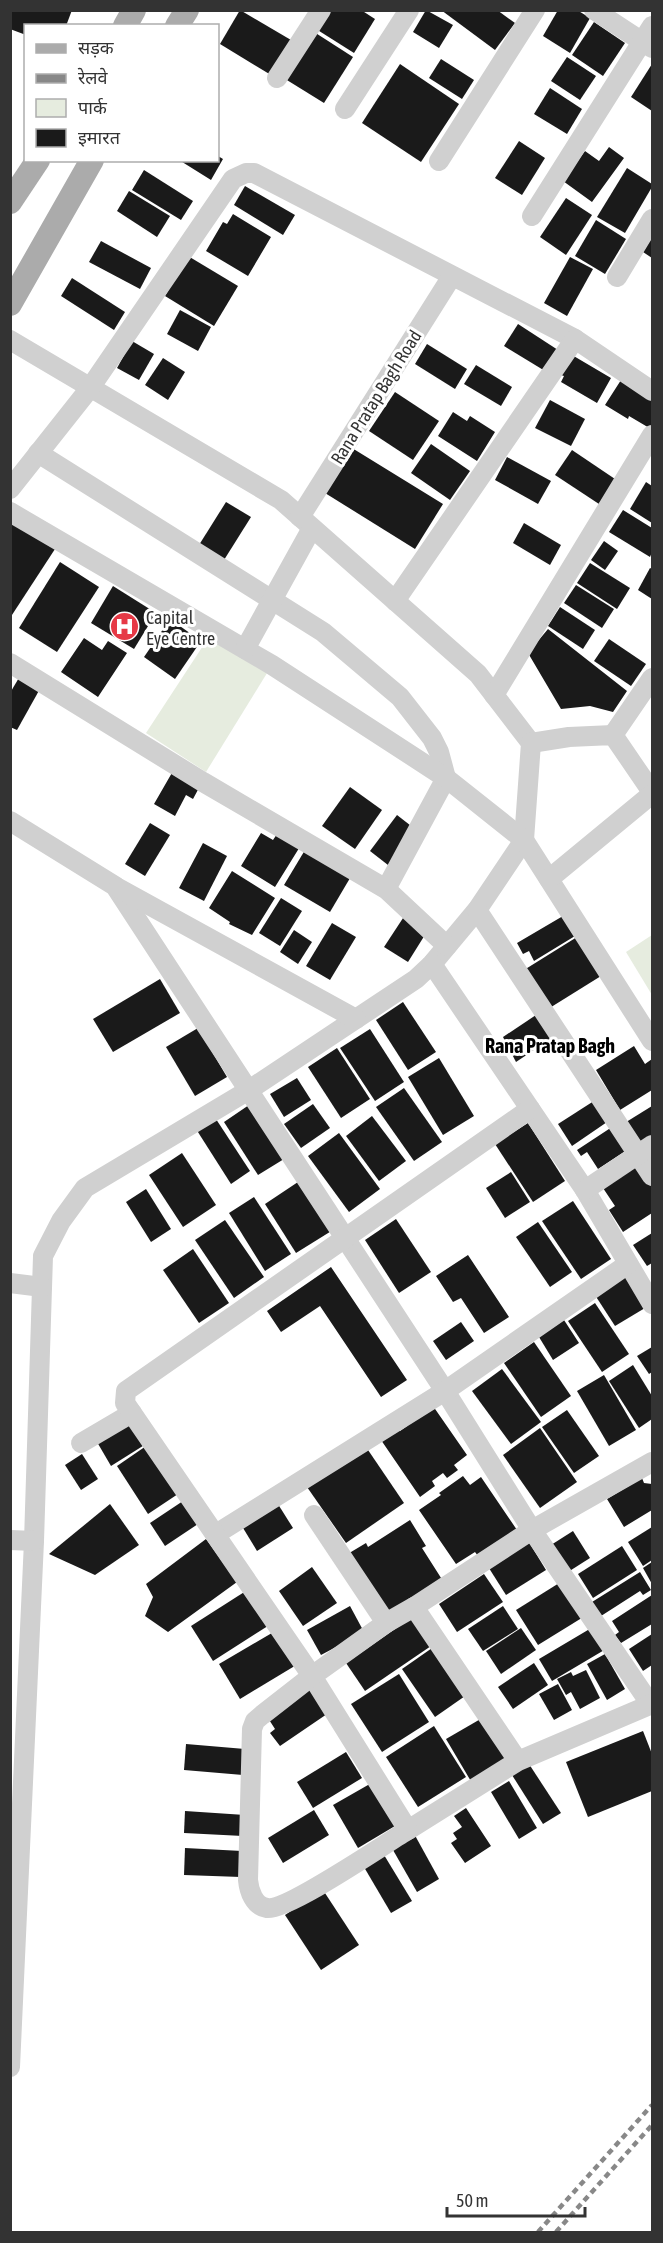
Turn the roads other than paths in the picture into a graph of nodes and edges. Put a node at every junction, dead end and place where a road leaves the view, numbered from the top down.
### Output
1 (134, 10) edge
2 (187, 10) edge
3 (321, 10) edge
4 (410, 10) edge
5 (535, 10) edge
6 (594, 10) edge
7 (126, 24) edge
8 (178, 24) edge
9 (649, 39) edge
10 (277, 78) dead end
11 (345, 109) dead end
12 (439, 161) dead end
13 (37, 162) edge
14 (91, 162) edge
15 (10, 202) edge
16 (532, 216) dead end
17 (652, 219) edge
18 (452, 276) junction
19 (617, 277) dead end
20 (10, 303) edge
21 (575, 339) junction
22 (10, 340) edge
23 (90, 388) junction
24 (652, 391) edge
25 (652, 435) edge
26 (38, 453) junction
27 (10, 489) edge
28 (10, 512) edge
29 (306, 523) junction
30 (272, 600) junction
31 (395, 601) junction
32 (245, 649) junction
33 (10, 663) edge
34 (652, 678) edge
35 (494, 695) junction
36 (613, 735) junction
37 (531, 743) junction
38 (446, 778) junction
39 (652, 793) edge
40 (10, 821) edge
41 (524, 840) junction
42 (549, 879) junction
43 (115, 886) junction
44 (386, 889) junction
45 (477, 910) junction
46 (447, 946) junction
47 (432, 964) junction
48 (356, 1019) junction
49 (652, 1041) edge
50 (249, 1090) junction
51 (530, 1109) junction
52 (646, 1150) edge
53 (652, 1176) edge
54 (585, 1190) junction
55 (345, 1237) junction
56 (628, 1264) junction
57 (10, 1283) edge
58 (42, 1287) junction
59 (652, 1304) edge
60 (445, 1391) junction
61 (132, 1413) junction
62 (81, 1443) dead end
63 (652, 1461) edge
64 (314, 1515) dead end
65 (532, 1530) junction
66 (216, 1534) junction
67 (10, 1540) edge
68 (34, 1541) junction
69 (414, 1607) junction
70 (386, 1623) junction
71 (20, 1658) edge
72 (312, 1676) junction
73 (652, 1705) edge
74 (518, 1761) junction
75 (408, 1830) junction
76 (15, 1848) edge
77 (11, 2028) edge
78 (10, 2067) edge

1 - 7 main road
2 - 8 main road
3 - 10 street
4 - 11 street
5 - 12 street
6 - 9 street
9 - 16 street
13 - 15 main road
14 - 20 main road
17 - 19 street
18 - 21 street
18 - 23 street
18 - 29 street, Rana Pratap Bagh Road
21 - 24 street
21 - 31 street
22 - 23 street
23 - 26 street
23 - 29 street
25 - 35 street
26 - 27 street
26 - 30 street
28 - 32 street
29 - 30 street, Rana Pratap Bagh Road
29 - 31 street
30 - 32 street, Rana Pratap Bagh Road
30 - 38 street
31 - 35 street
32 - 38 street
33 - 44 street
34 - 36 street
35 - 37 street
36 - 37 street
36 - 39 street
37 - 41 street
38 - 41 street
38 - 44 street
39 - 42 street
40 - 43 street
41 - 42 street
41 - 45 street
42 - 49 street
43 - 48 street
43 - 50 street
44 - 46 street
45 - 46 street
45 - 52 street
46 - 47 street
47 - 48 street
47 - 51 street
48 - 50 street
50 - 55 street
50 - 58 street
51 - 54 street
51 - 55 street
52 - 53 street
52 - 54 street
54 - 56 street
55 - 60 street
55 - 61 street
56 - 59 street
56 - 60 street
57 - 58 street
58 - 68 street
60 - 65 street
60 - 66 street
61 - 62 street
61 - 66 street
63 - 65 street
64 - 70 street
65 - 69 street
65 - 73 street
66 - 72 street
67 - 68 street
68 - 71 street
69 - 70 street
69 - 74 street
70 - 72 street
71 - 76 street
72 - 75 street
72 - 75 street
73 - 74 street
74 - 75 street
76 - 77 street
77 - 78 street

